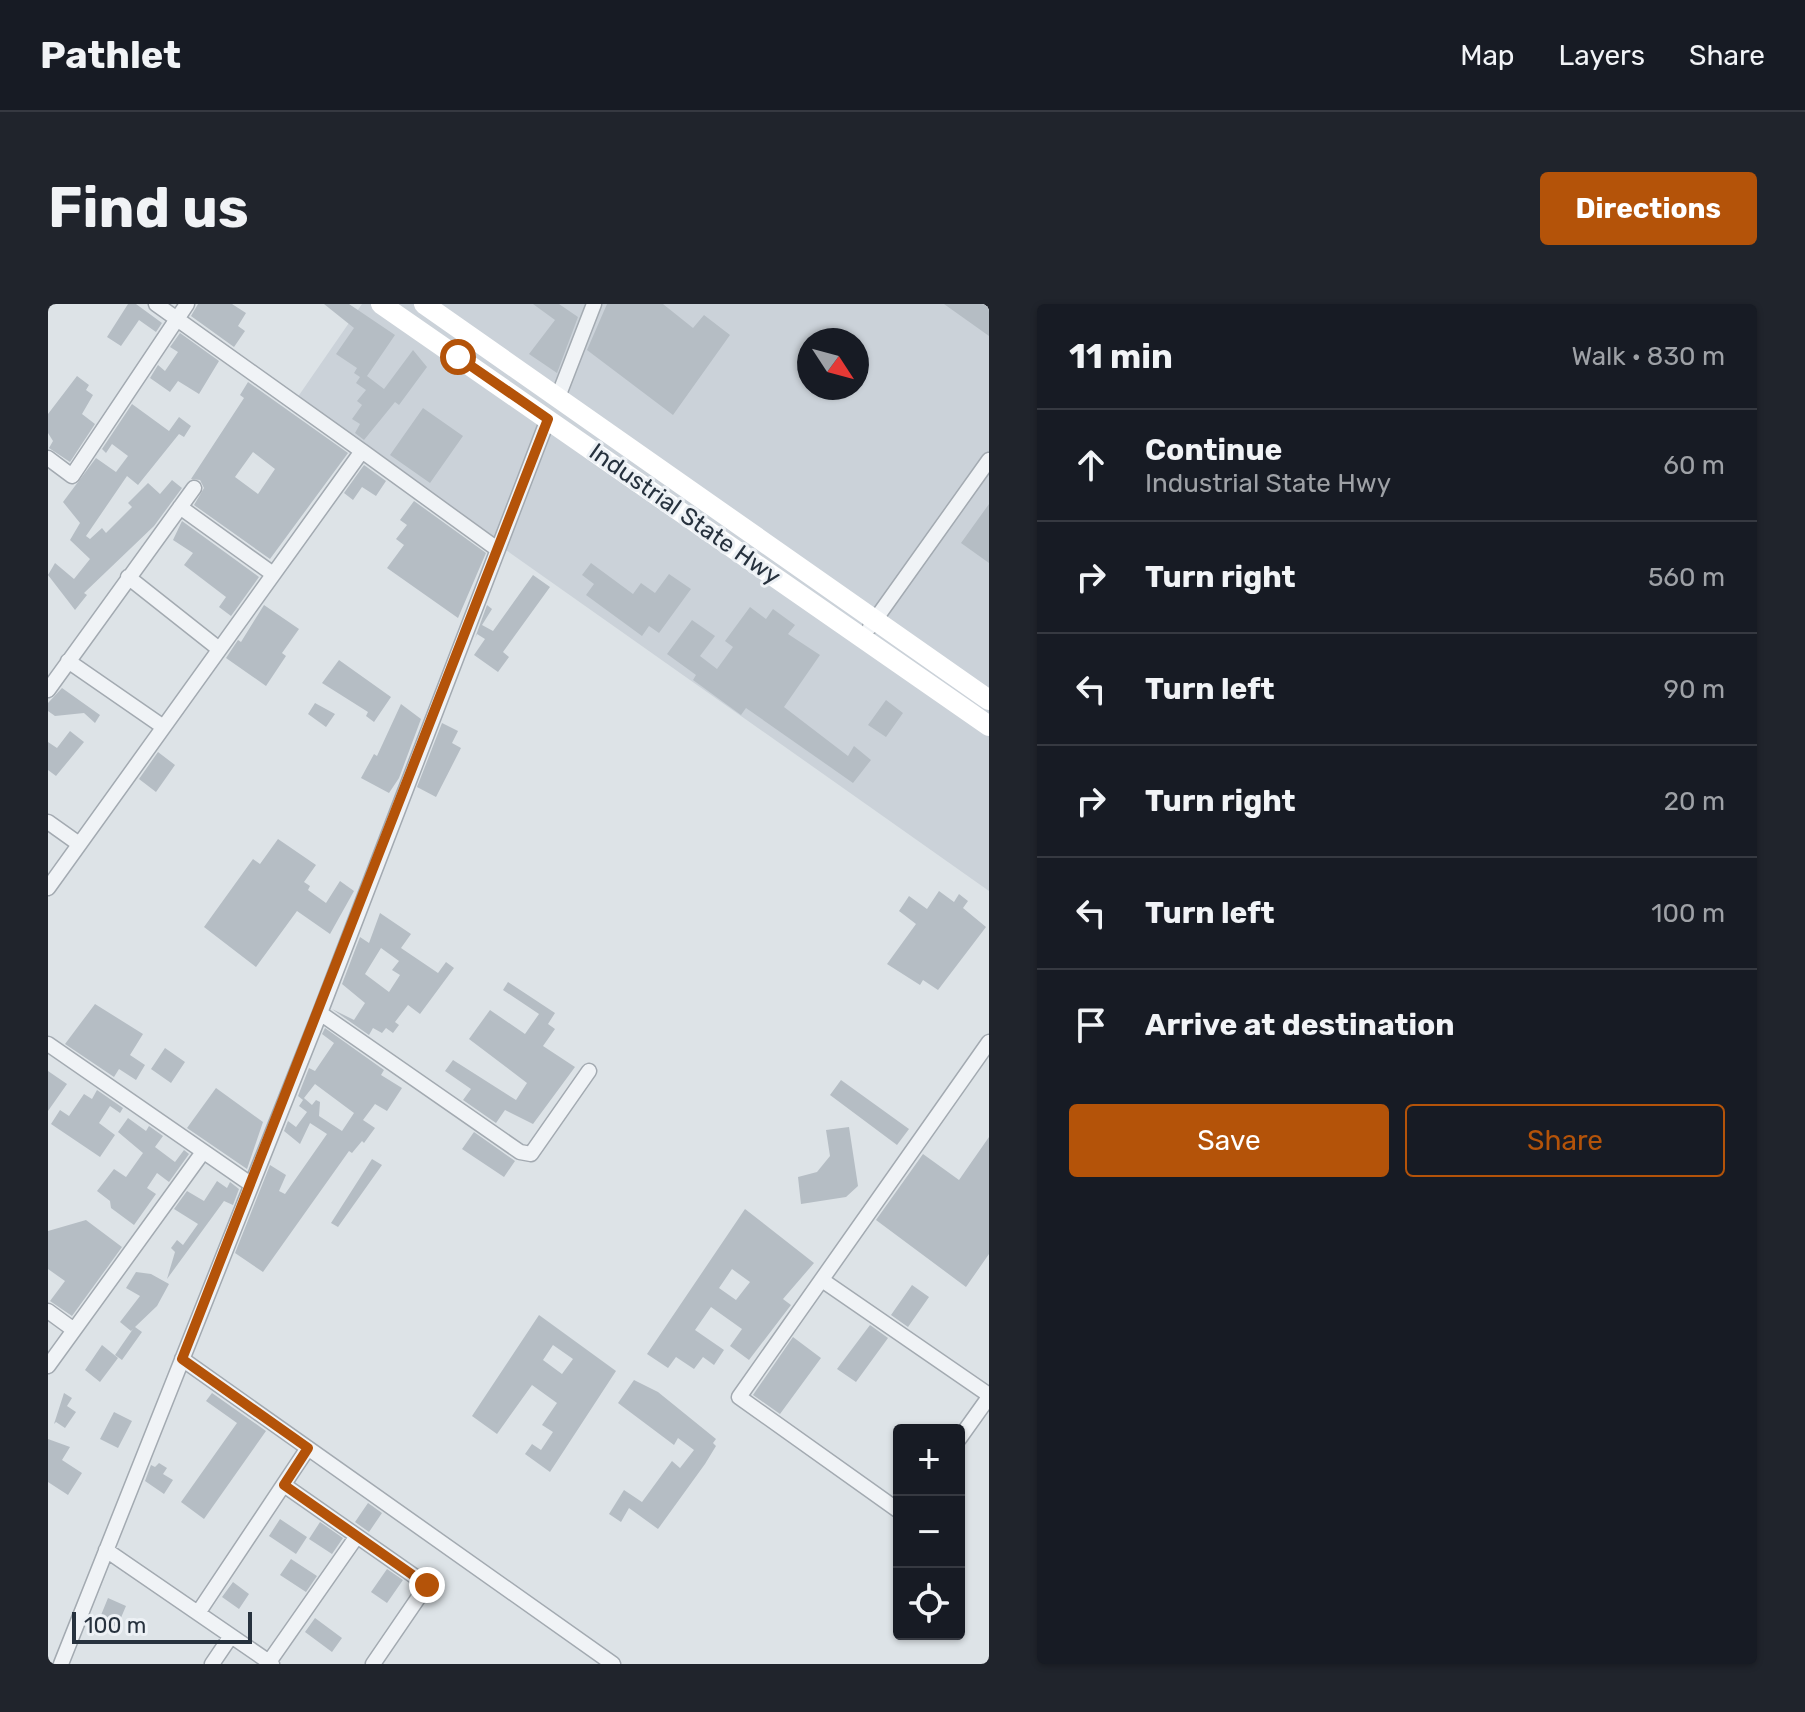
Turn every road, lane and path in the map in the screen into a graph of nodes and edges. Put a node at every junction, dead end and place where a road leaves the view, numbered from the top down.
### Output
1 (156, 304) edge
2 (187, 304) edge
3 (381, 304) edge
4 (424, 304) edge
5 (594, 304) edge
6 (177, 319) junction
7 (471, 337) junction
8 (458, 357) junction
9 (558, 397) junction
10 (548, 419) junction
11 (362, 451) junction
12 (48, 458) edge
13 (989, 460) edge
14 (651, 463) junction
15 (639, 482) junction
16 (194, 488) dead end
17 (180, 507) junction
18 (497, 549) junction
19 (273, 574) junction
20 (128, 577) junction
21 (869, 629) junction
22 (219, 649) junction
23 (68, 661) junction
24 (48, 690) edge
25 (989, 700) edge
26 (162, 726) junction
27 (989, 726) edge
28 (48, 822) edge
29 (79, 844) junction
30 (48, 888) edge
31 (320, 1013) junction
32 (989, 1042) edge
33 (48, 1044) edge
34 (589, 1071) dead end
35 (203, 1152) junction
36 (249, 1183) junction
37 (822, 1280) junction
38 (48, 1311) edge
39 (74, 1330) junction
40 (182, 1359) junction
41 (48, 1366) edge
42 (989, 1396) edge
43 (965, 1430) edge
44 (308, 1448) junction
45 (284, 1485) junction
46 (893, 1507) edge
47 (357, 1536) junction
48 (106, 1550) junction
49 (198, 1613) junction
50 (231, 1636) junction
51 (271, 1663) edge
52 (61, 1664) edge
53 (212, 1664) edge
54 (373, 1664) edge
55 (613, 1664) edge

1 - 6 street
2 - 6 street
3 - 8 main road, Industrial State Hwy
4 - 7 main road, Industrial State Hwy
5 - 9 street
6 - 11 street
6 - 12 street
7 - 8 main road
7 - 9 main road, Industrial State Hwy
8 - 10 main road, Industrial State Hwy
9 - 14 main road, Industrial State Hwy
10 - 15 main road, Industrial State Hwy
10 - 18 street
11 - 18 street
11 - 19 street
13 - 21 street
14 - 15 main road
14 - 21 main road, Industrial State Hwy
15 - 21 main road, Industrial State Hwy
16 - 17 street
17 - 19 street
17 - 20 street
18 - 31 street
19 - 22 street
20 - 22 street
20 - 23 street
21 - 25 main road, Industrial State Hwy
21 - 27 main road, Industrial State Hwy
22 - 26 street
23 - 24 street
23 - 26 street
26 - 29 street
28 - 29 street
29 - 30 street
31 - 34 street
31 - 36 street
32 - 37 street
33 - 35 street
35 - 36 street
35 - 39 street
36 - 40 street
37 - 42 street
37 - 46 street
38 - 39 street
39 - 41 street
40 - 44 street
40 - 48 street
42 - 43 street
44 - 45 street
44 - 55 street
45 - 47 street
45 - 49 street
47 - 51 street
47 - 54 street
48 - 49 street
48 - 52 street
49 - 50 street
50 - 51 street
50 - 53 street

